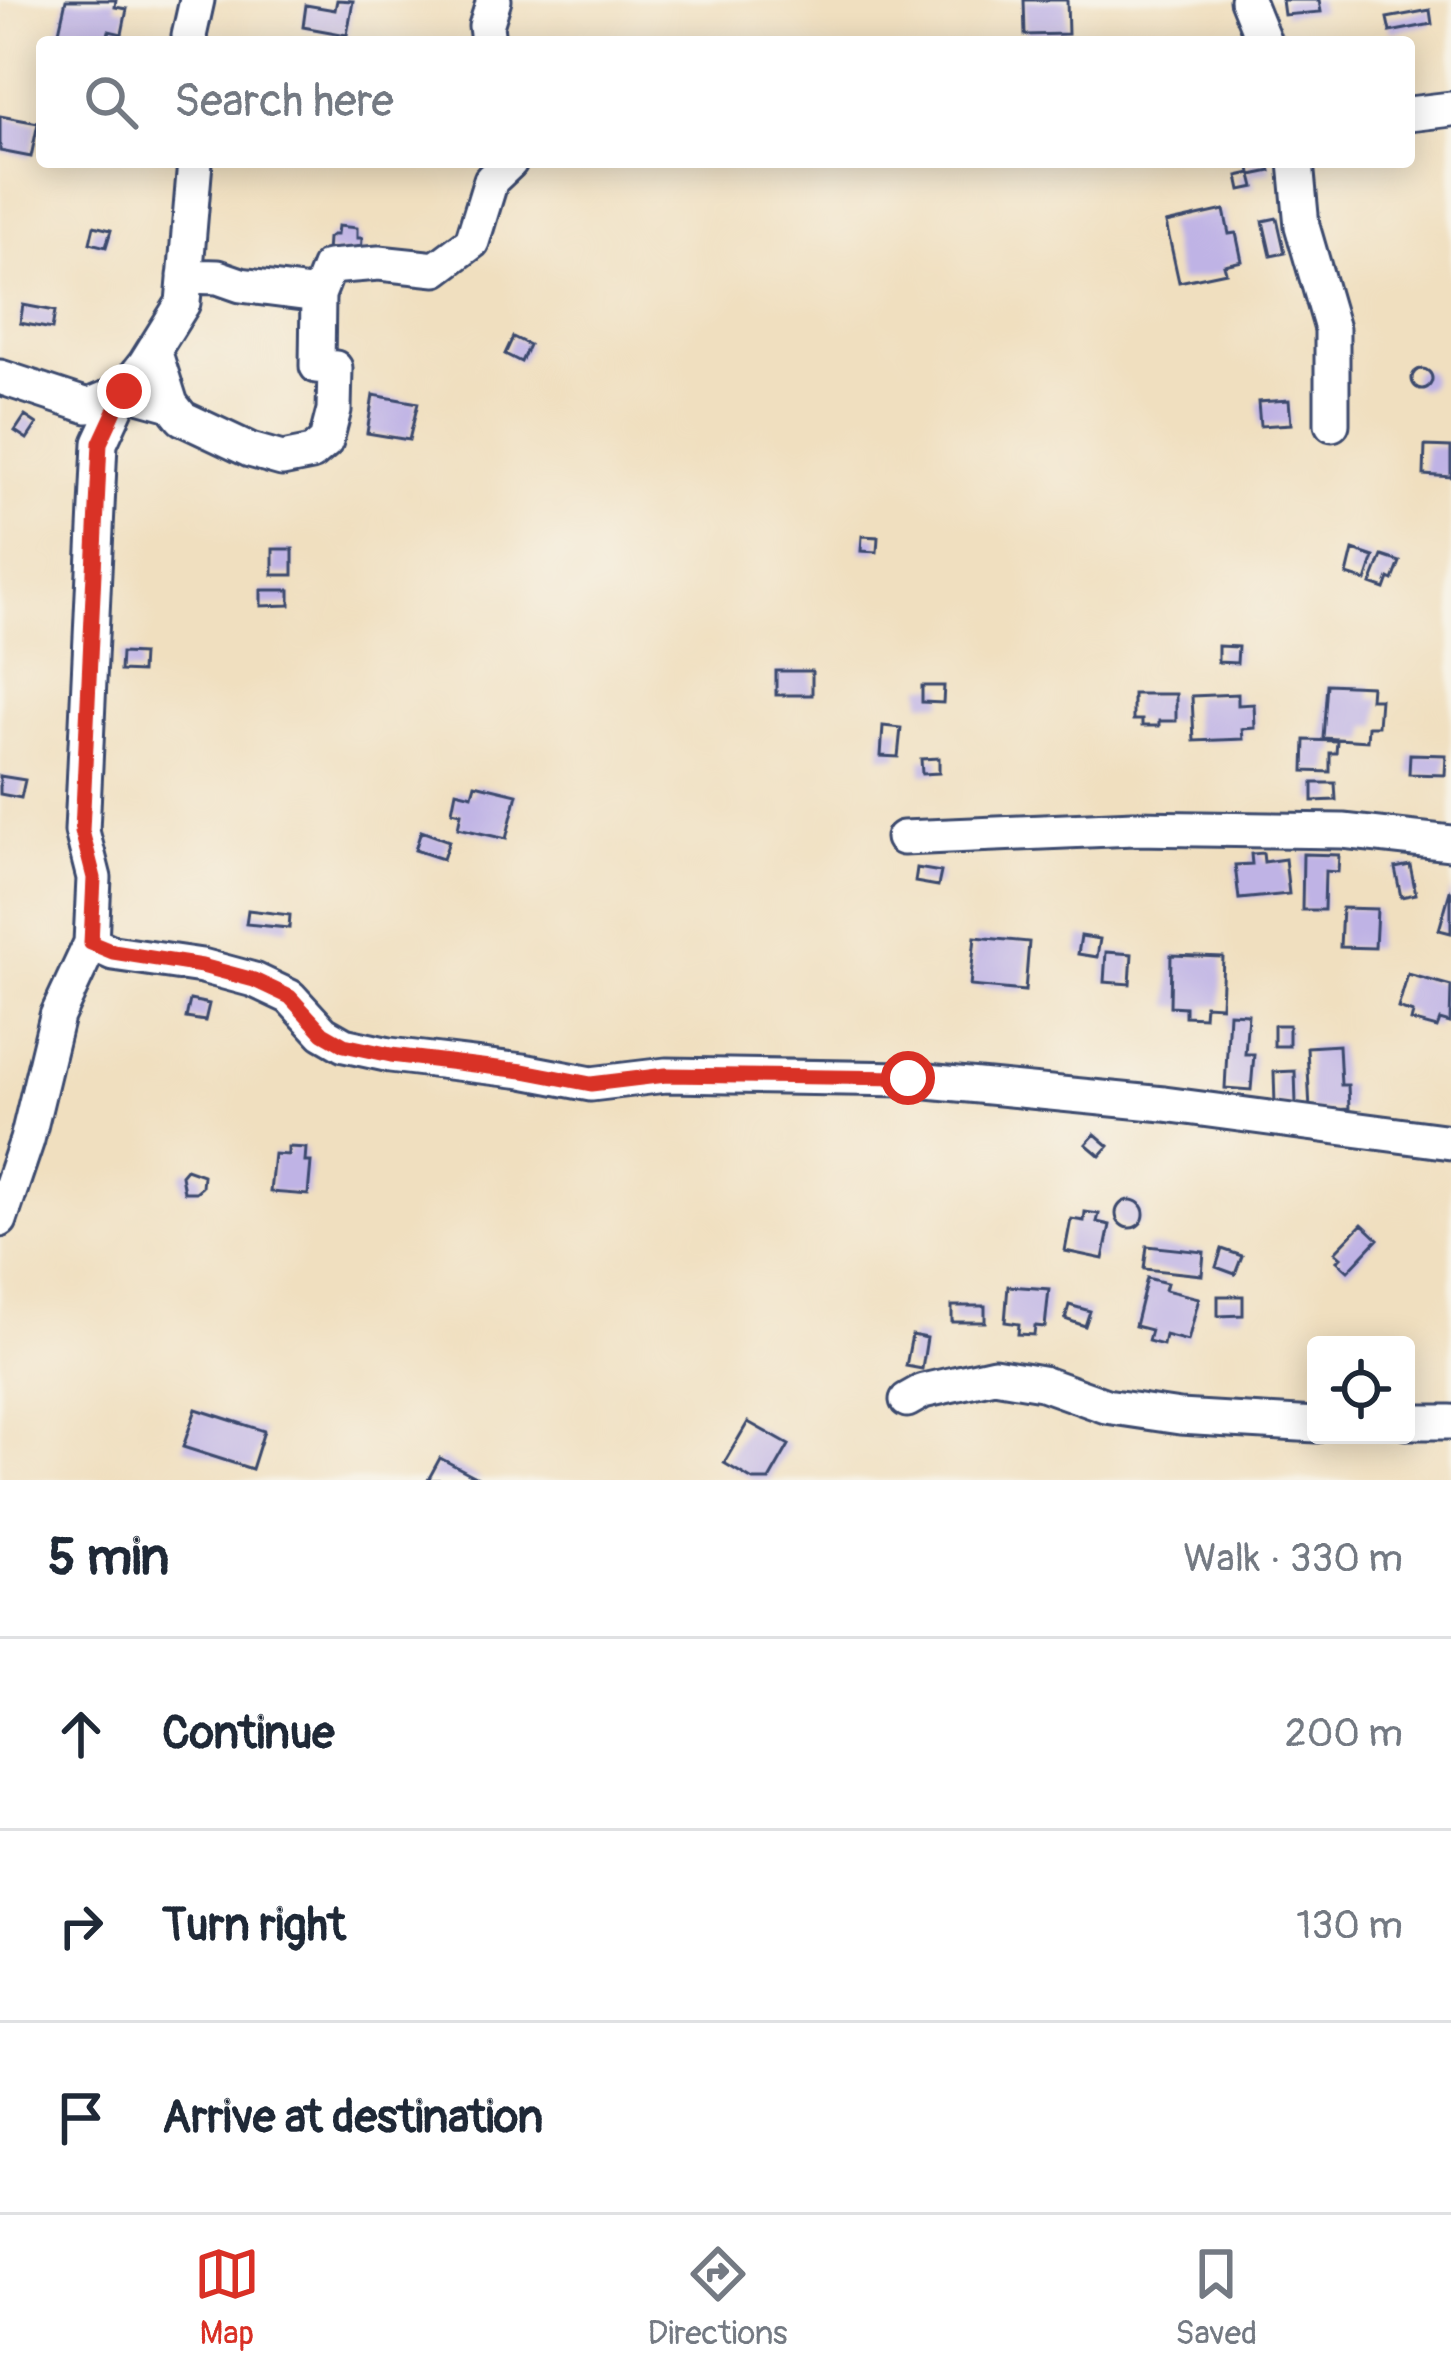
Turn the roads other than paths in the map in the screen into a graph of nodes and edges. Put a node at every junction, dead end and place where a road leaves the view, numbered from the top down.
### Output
1 (197, 0) edge
2 (494, 0) edge
3 (1247, 0) edge
4 (189, 36) edge
5 (487, 36) edge
6 (1262, 36) edge
7 (1451, 109) edge
8 (1415, 113) edge
9 (194, 168) edge
10 (504, 168) edge
11 (1297, 168) edge
12 (185, 276) junction
13 (318, 295) junction
14 (154, 350) junction
15 (0, 376) edge
16 (124, 391) junction
17 (69, 400) junction
18 (171, 404) junction
19 (1332, 424) dead end
20 (100, 443) junction
21 (903, 838) dead end
22 (1451, 843) edge
23 (91, 943) junction
24 (1451, 1142) edge
25 (0, 1220) edge
26 (908, 1400) dead end
27 (1415, 1422) edge
28 (1451, 1422) edge
29 (1307, 1424) edge

1 - 4 street
2 - 5 street
3 - 6 street
7 - 8 street
9 - 12 street
10 - 13 street
11 - 19 street
12 - 13 street
12 - 14 street
13 - 18 street
14 - 16 street
14 - 18 street
15 - 17 street
16 - 17 street
16 - 18 street
16 - 20 street
17 - 20 street
20 - 23 street
21 - 22 street
23 - 24 street
23 - 25 street
26 - 29 street
27 - 28 street

